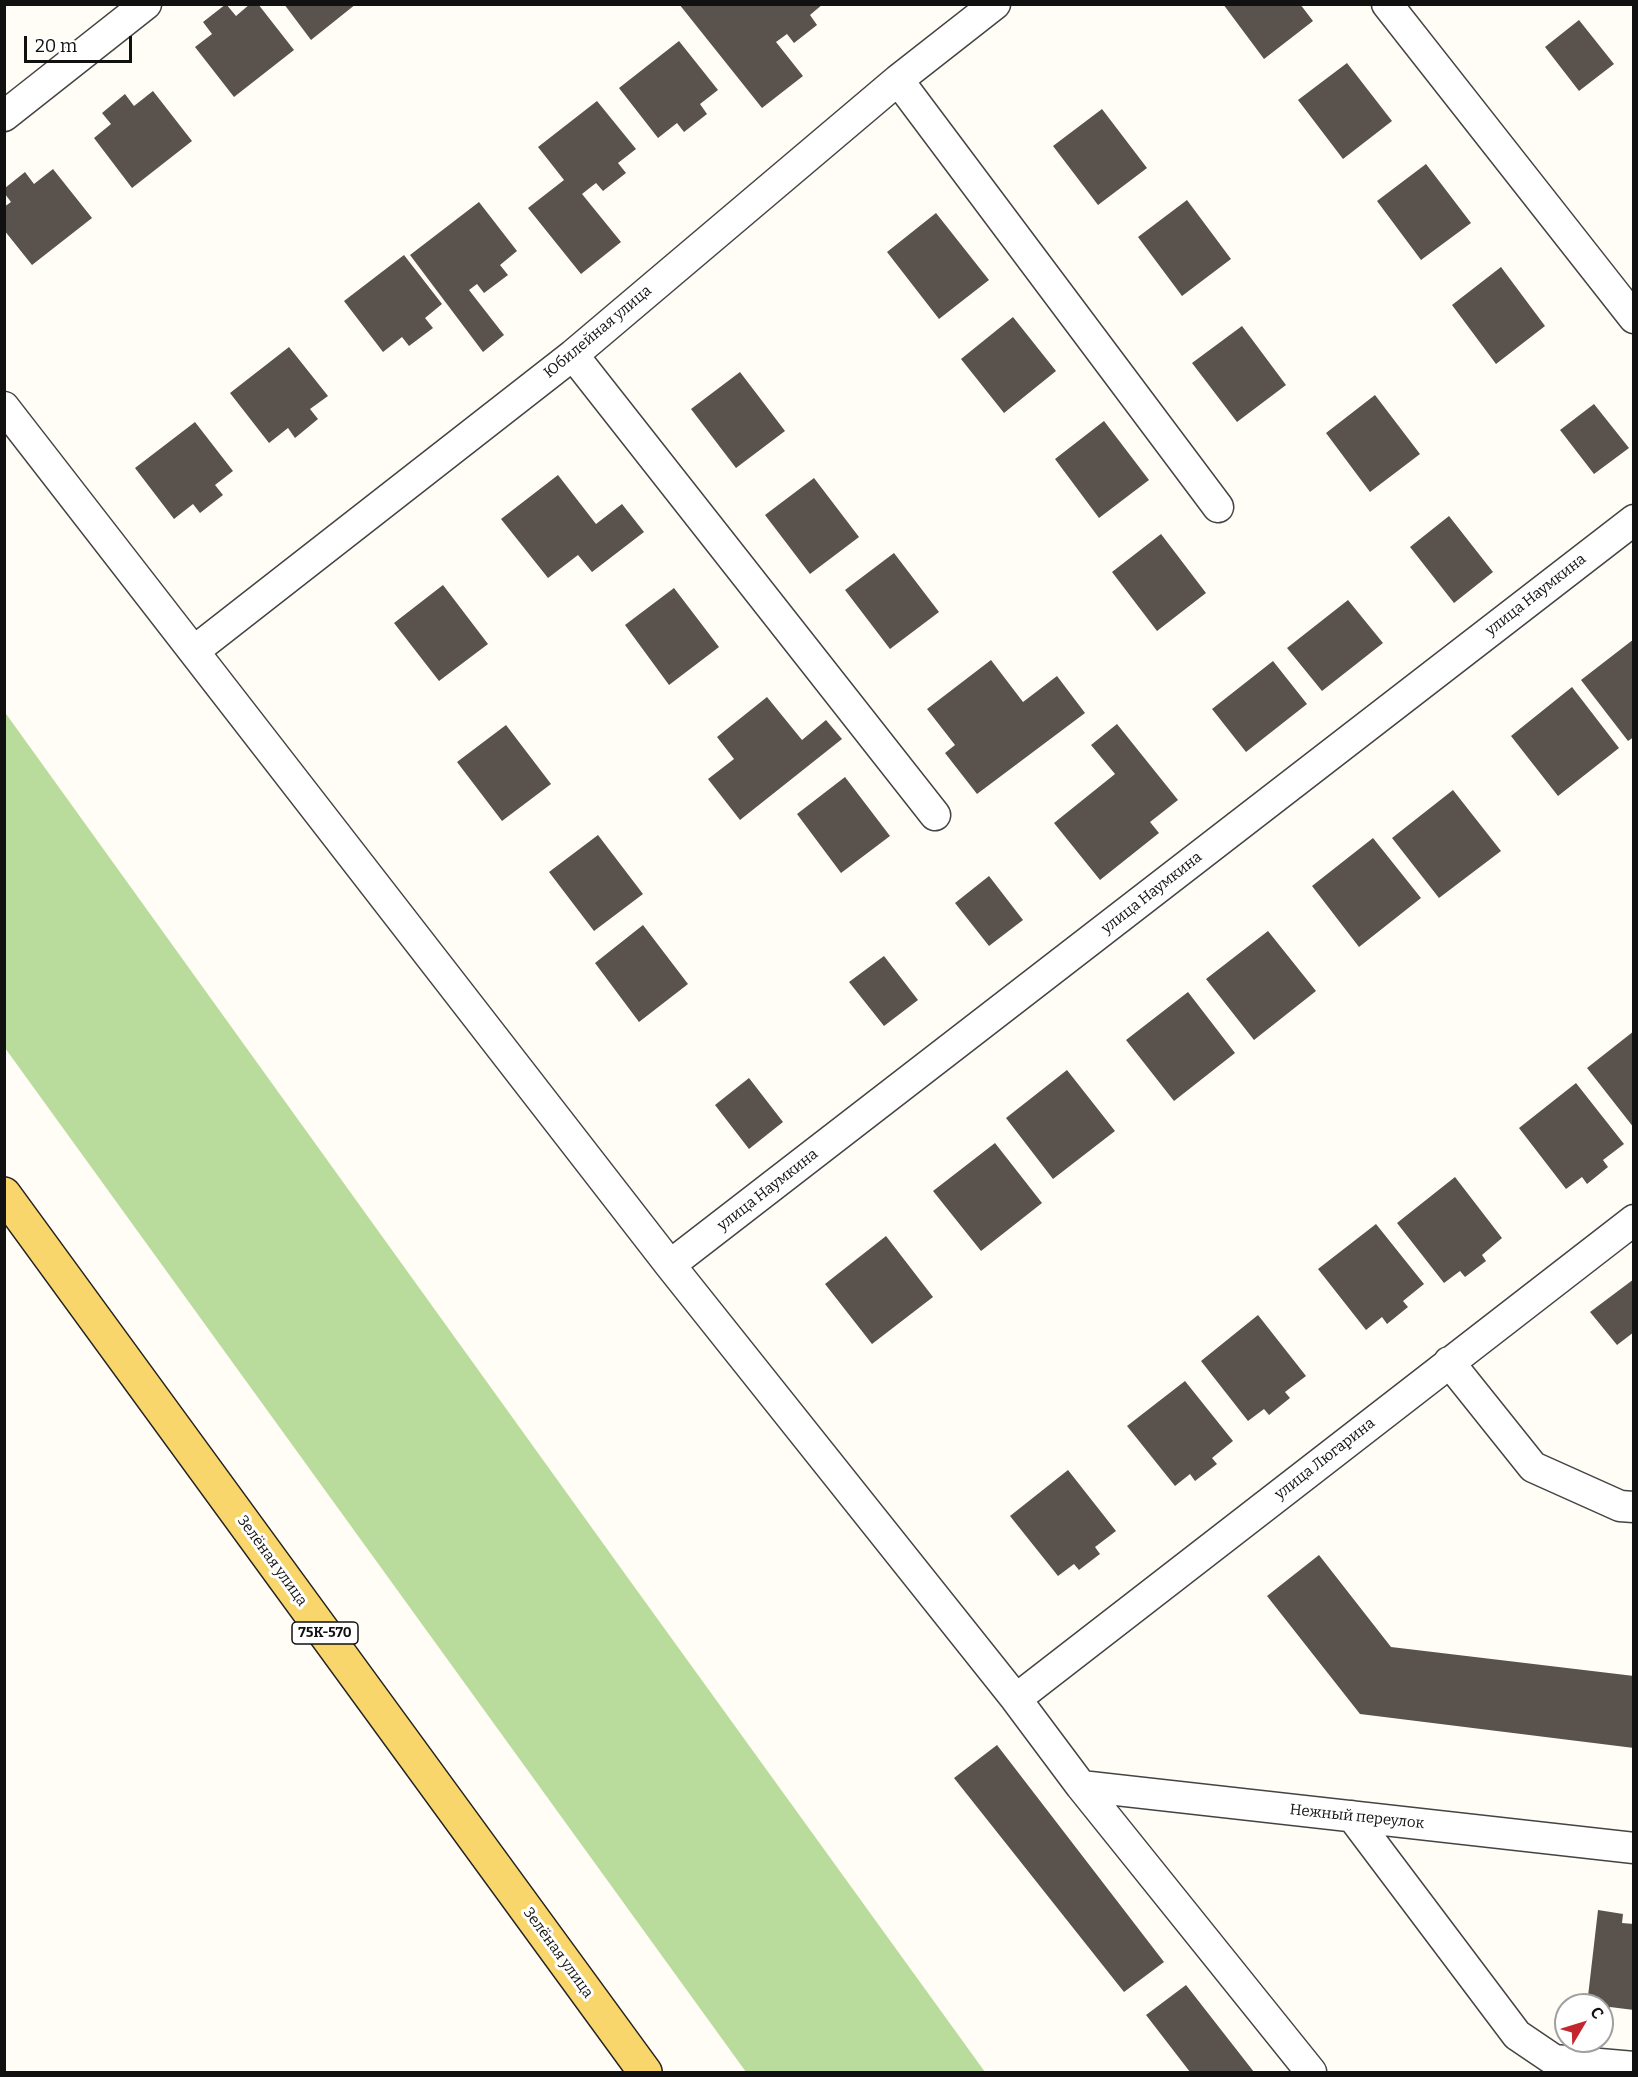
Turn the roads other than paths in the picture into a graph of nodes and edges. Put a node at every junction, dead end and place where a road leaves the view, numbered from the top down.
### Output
1 (146, 4) edge
2 (995, 4) edge
3 (1387, 4) edge
4 (898, 80) junction
5 (4, 116) edge
6 (1634, 318) edge
7 (573, 355) junction
8 (4, 407) edge
9 (1218, 507) dead end
10 (1634, 520) edge
11 (194, 651) junction
12 (934, 815) dead end
13 (4, 1194) edge
14 (1634, 1220) edge
15 (670, 1265) junction
16 (1449, 1362) junction
17 (1634, 1508) edge
18 (1016, 1699) junction
19 (1081, 1786) junction
20 (1352, 1816) junction
21 (1634, 1848) edge
22 (1634, 2067) edge
23 (645, 2073) edge
24 (1311, 2073) edge

1 - 5 street
2 - 4 street, Юбилейная улица
3 - 6 street
4 - 7 street, Юбилейная улица
4 - 9 street
7 - 11 street, Юбилейная улица
7 - 12 street
8 - 11 street
10 - 15 street, улица Наумкина
11 - 15 street
13 - 23 main road, Зелёная улица / 75К-570
14 - 16 street, улица Люгарина
15 - 18 street
16 - 17 street
16 - 18 street, улица Люгарина
18 - 19 street
19 - 20 street, Нежный переулок
19 - 24 street
20 - 21 street, Нежный переулок
20 - 22 street

